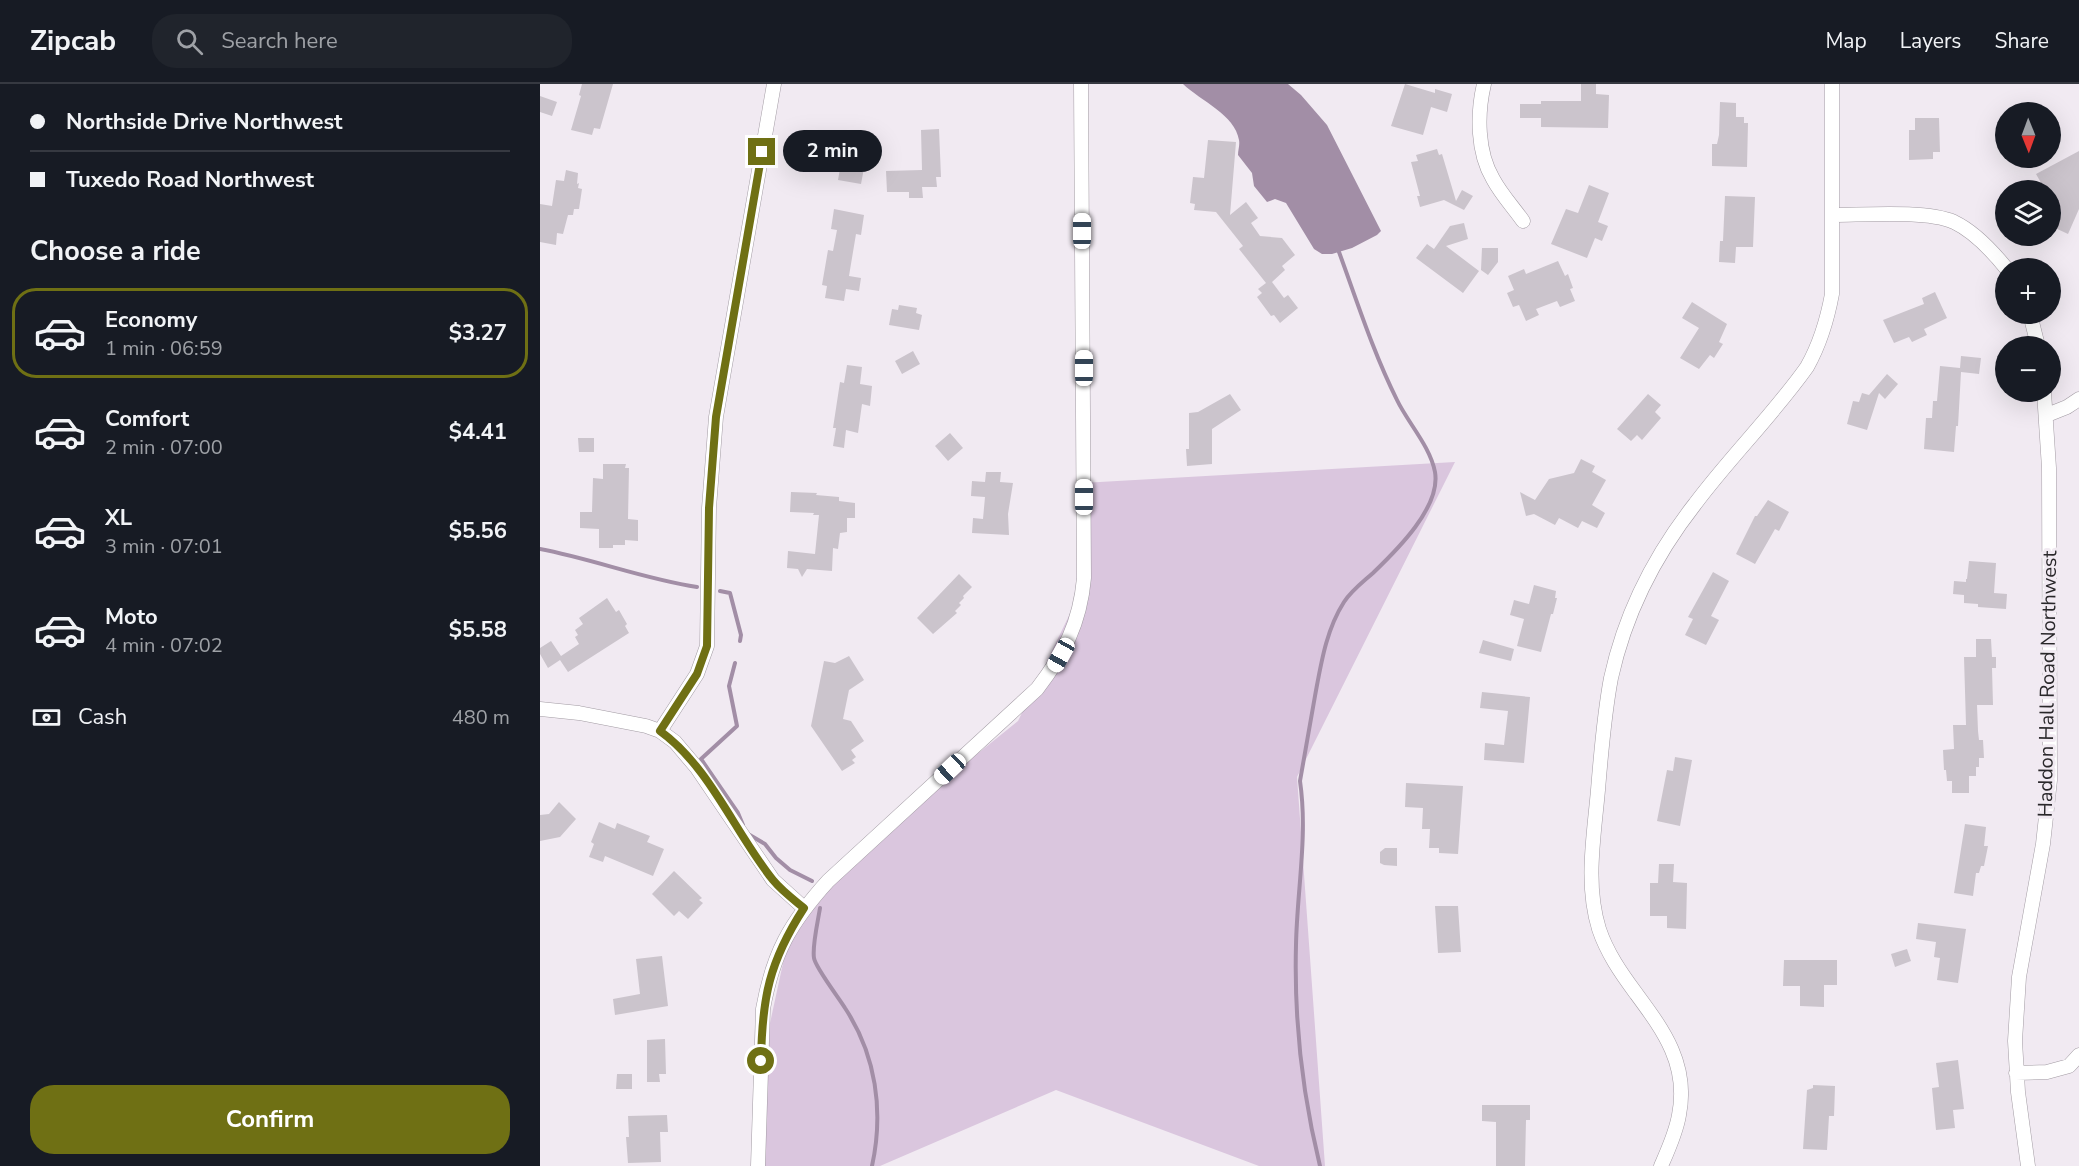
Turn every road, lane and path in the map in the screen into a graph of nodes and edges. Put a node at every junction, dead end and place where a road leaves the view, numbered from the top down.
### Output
1 (774, 84) edge
2 (1081, 84) edge
3 (1484, 84) edge
4 (1832, 84) edge
5 (1833, 215) junction
6 (1523, 221) dead end
7 (1997, 258) edge
8 (2079, 399) edge
9 (2045, 402) edge
10 (2047, 415) junction
11 (540, 709) edge
12 (660, 731) junction
13 (804, 908) junction
14 (2079, 1055) edge
15 (2016, 1073) junction
16 (758, 1166) edge
17 (1661, 1166) edge
18 (2028, 1166) edge

1 - 12 street
2 - 13 street
3 - 6 street
4 - 5 street
5 - 7 street
5 - 17 street
8 - 10 street
9 - 10 street, Haddon Hall Road Northwest
10 - 15 street, Haddon Hall Road Northwest
11 - 12 street
12 - 13 street
13 - 16 street
14 - 15 street
15 - 18 street, Haddon Hall Road Northwest

